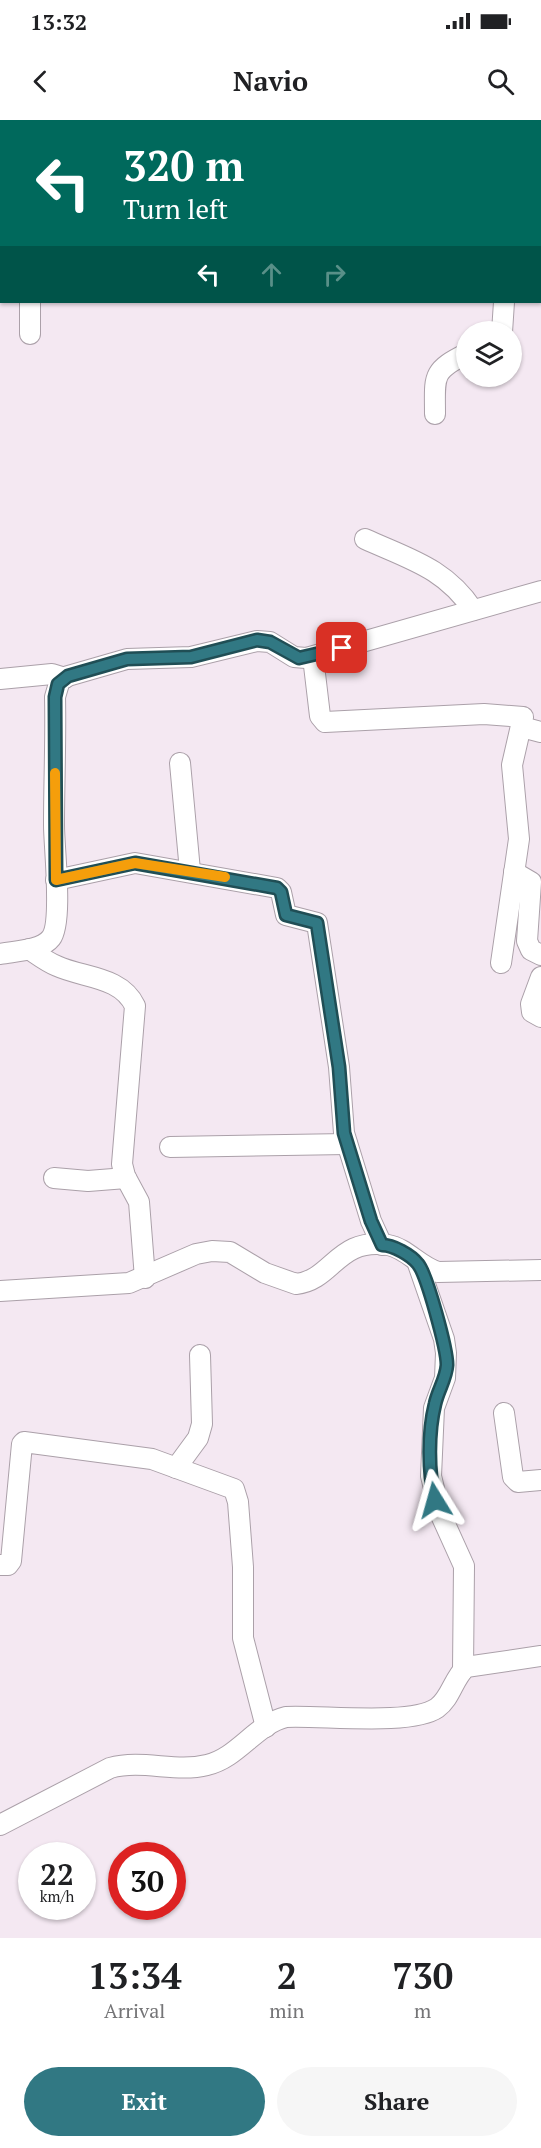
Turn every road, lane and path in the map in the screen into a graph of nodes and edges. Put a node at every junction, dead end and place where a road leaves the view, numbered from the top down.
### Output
1 (30, 303) edge
2 (504, 303) edge
3 (503, 321) edge
4 (30, 334) dead end
5 (456, 359) edge
6 (435, 414) dead end
7 (365, 539) dead end
8 (541, 591) edge
9 (473, 610) junction
10 (312, 657) junction
11 (65, 678) junction
12 (0, 679) edge
13 (532, 729) edge
14 (180, 763) dead end
15 (190, 871) junction
16 (514, 872) junction
17 (56, 880) junction
18 (30, 949) junction
19 (0, 954) edge
20 (541, 956) edge
21 (501, 963) dead end
22 (541, 977) edge
23 (541, 1017) edge
24 (347, 1144) junction
25 (170, 1147) dead end
26 (54, 1178) dead end
27 (126, 1178) junction
28 (382, 1245) junction
29 (418, 1264) junction
30 (541, 1270) edge
31 (145, 1278) junction
32 (0, 1291) edge
33 (200, 1355) dead end
34 (504, 1413) dead end
35 (176, 1468) junction
36 (541, 1480) edge
37 (0, 1564) edge
38 (541, 1656) edge
39 (463, 1670) junction
40 (266, 1727) junction
41 (0, 1825) edge

1 - 4 street
2 - 3 street
5 - 6 street
7 - 9 street
8 - 9 street
9 - 10 street
10 - 11 street
10 - 13 street
11 - 12 street
11 - 17 street
13 - 16 street
14 - 15 street
15 - 17 street
15 - 24 street
16 - 20 street
16 - 21 street
17 - 18 street
18 - 19 street
18 - 27 street
22 - 23 street
24 - 25 street
24 - 28 street
26 - 27 street
27 - 31 street
28 - 29 street
28 - 31 street
29 - 30 street
29 - 39 street
31 - 32 street
33 - 35 street
34 - 36 street
35 - 37 street
35 - 40 street
38 - 39 street
39 - 40 street
40 - 41 street

